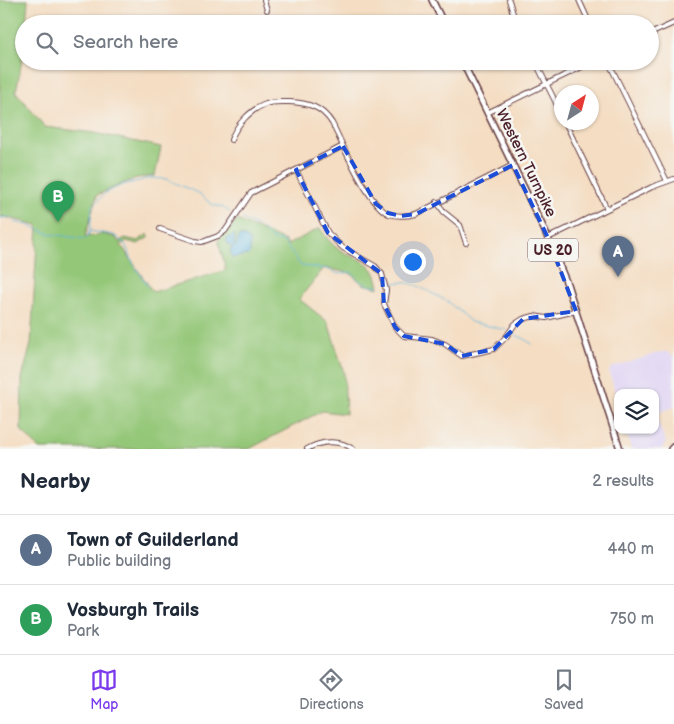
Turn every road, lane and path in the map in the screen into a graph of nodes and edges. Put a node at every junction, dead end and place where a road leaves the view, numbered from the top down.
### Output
1 (264, 0) edge
2 (432, 0) edge
3 (508, 0) edge
4 (579, 0) edge
5 (267, 10) dead end
6 (440, 15) edge
7 (513, 15) edge
8 (586, 15) edge
9 (674, 23) edge
10 (659, 30) edge
11 (466, 70) edge
12 (539, 70) edge
13 (575, 70) edge
14 (612, 70) edge
15 (546, 84) junction
16 (554, 100) edge
17 (488, 113) junction
18 (569, 130) edge
19 (231, 140) dead end
20 (343, 146) junction
21 (513, 165) junction
22 (296, 170) junction
23 (674, 179) edge
24 (667, 181) junction
25 (437, 202) junction
26 (607, 209) junction
27 (160, 229) dead end
28 (548, 238) junction
29 (466, 243) dead end
30 (576, 311) junction
31 (674, 446) edge
32 (307, 449) edge
33 (353, 449) edge
34 (620, 449) edge
35 (671, 449) edge

1 - 5 street
2 - 6 main road
3 - 7 street
4 - 8 street
9 - 10 street
11 - 17 main road, Western Turnpike / US 20
12 - 15 street
13 - 15 street
14 - 24 street
15 - 16 street
15 - 17 street
17 - 21 main road, Western Turnpike / US 20
18 - 26 street
19 - 20 street
20 - 22 street
20 - 25 street
21 - 25 street
21 - 28 main road, Western Turnpike / US 20
22 - 27 street
22 - 30 street
23 - 24 street
24 - 26 street
25 - 29 street
26 - 28 street
28 - 30 main road, Western Turnpike / US 20
30 - 34 main road, Western Turnpike / US 20
31 - 35 main road
32 - 33 street

